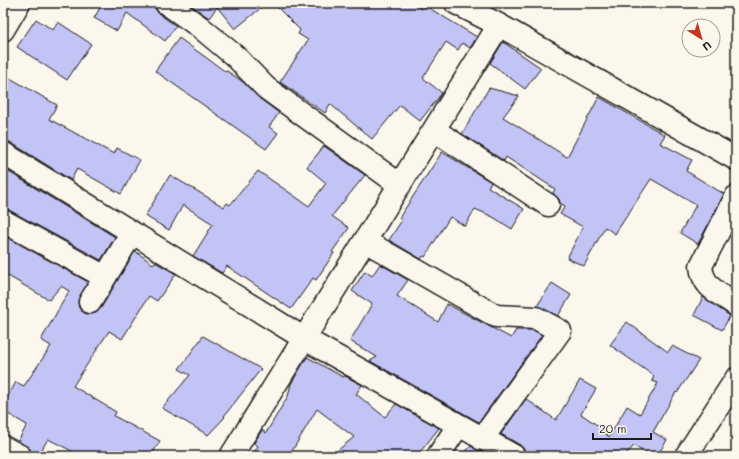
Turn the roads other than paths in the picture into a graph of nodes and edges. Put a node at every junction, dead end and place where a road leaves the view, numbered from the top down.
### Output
1 (18, 3) edge
2 (166, 3) edge
3 (456, 3) edge
4 (499, 25) junction
5 (3, 30) edge
6 (434, 130) junction
7 (3, 153) edge
8 (736, 159) edge
9 (400, 185) junction
10 (736, 197) edge
11 (548, 205) dead end
12 (3, 221) edge
13 (132, 233) junction
14 (365, 241) junction
15 (105, 277) junction
16 (90, 302) dead end
17 (736, 305) edge
18 (305, 339) junction
19 (736, 379) edge
20 (458, 426) junction
21 (482, 439) junction
22 (3, 447) edge
23 (20, 456) edge
24 (231, 456) edge
25 (438, 456) edge
26 (514, 456) edge
27 (686, 456) edge

1 - 5 street
2 - 9 street
3 - 4 street
4 - 6 street
4 - 8 street
6 - 9 street
6 - 11 street
7 - 13 street
9 - 14 street
10 - 17 street
12 - 15 street
13 - 15 street
13 - 18 street
14 - 18 street
14 - 21 street
15 - 16 street
18 - 20 street
18 - 24 street
19 - 27 street
20 - 21 street
20 - 25 street
21 - 26 street
22 - 23 street

